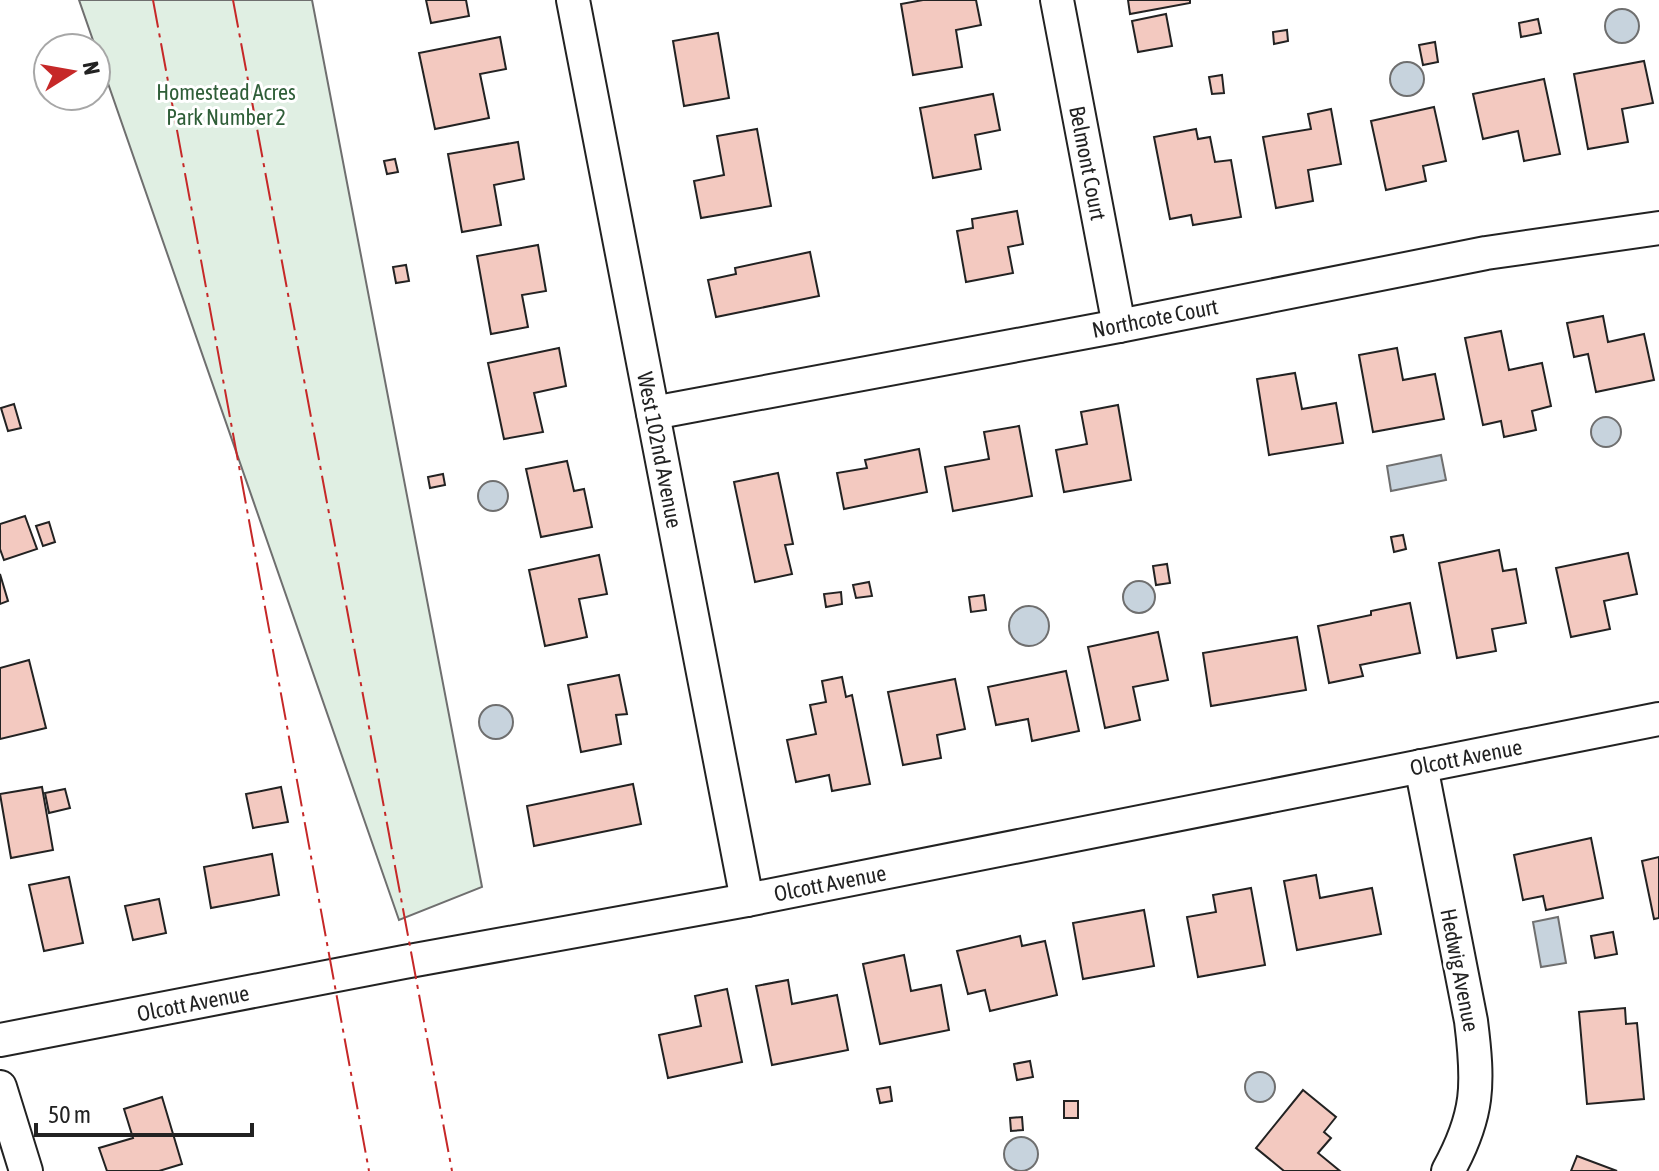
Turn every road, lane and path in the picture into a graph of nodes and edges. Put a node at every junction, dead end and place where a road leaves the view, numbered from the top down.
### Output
1 (573, 0) edge
2 (1057, 0) edge
3 (1659, 228) edge
4 (1119, 326) junction
5 (653, 413) junction
6 (1659, 719) edge
7 (1421, 766) junction
8 (747, 900) junction
9 (0, 1040) edge
10 (0, 1087) edge
11 (26, 1171) edge
12 (1448, 1171) edge

1 - 5 street, West 102nd Avenue
2 - 4 street, Belmont Court
3 - 4 street, Northcote Court
4 - 5 street, Northcote Court
5 - 8 street, West 102nd Avenue
6 - 7 street, Olcott Avenue
7 - 8 street, Olcott Avenue
7 - 12 street, Hedwig Avenue
8 - 9 street, Olcott Avenue
10 - 11 street

